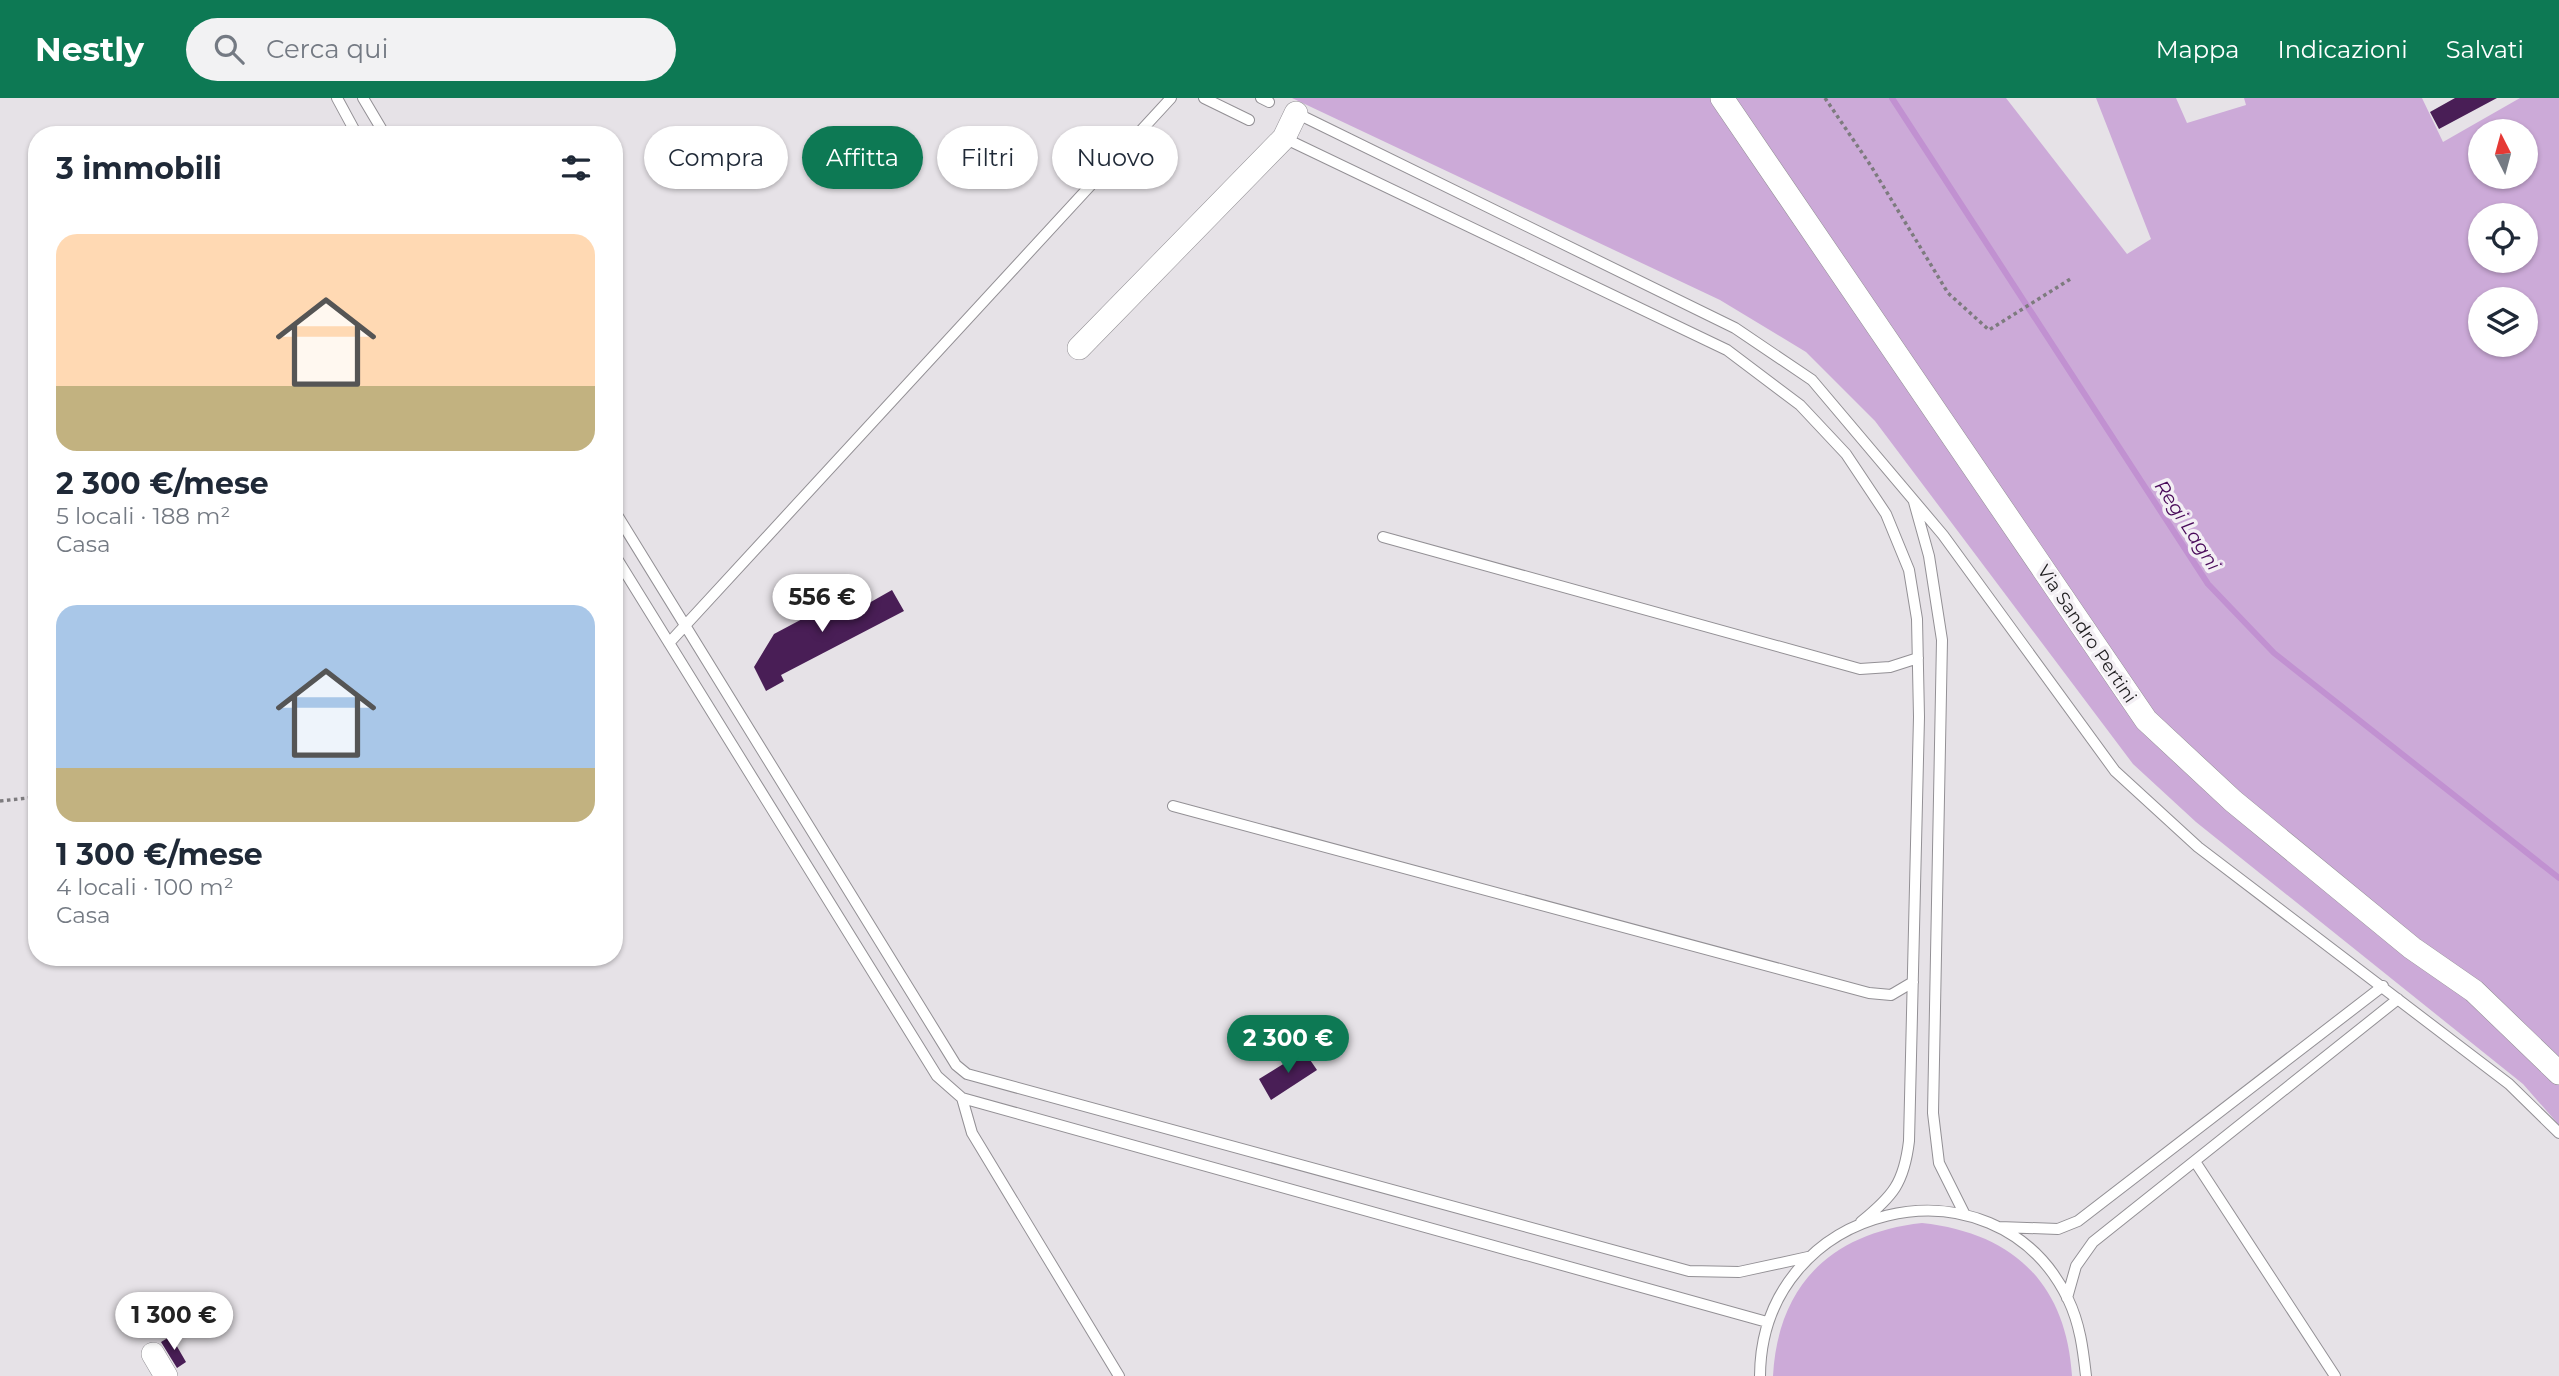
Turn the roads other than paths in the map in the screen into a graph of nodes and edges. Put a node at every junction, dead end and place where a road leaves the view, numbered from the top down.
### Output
1 (337, 98) edge
2 (363, 98) edge
3 (1171, 98) edge
4 (1204, 98) edge
5 (1722, 98) edge
6 (1296, 113) joint
7 (1249, 120) dead end
8 (352, 126) edge
9 (380, 126) edge
10 (1284, 138) junction
11 (1079, 348) dead end
12 (1912, 496) junction
13 (623, 524) edge
14 (1383, 537) dead end
15 (623, 569) edge
16 (687, 624) junction
17 (669, 643) junction
18 (1918, 658) junction
19 (1173, 806) dead end
20 (1913, 982) junction
21 (2383, 986) junction
22 (2398, 999) junction
23 (2559, 1073) edge
24 (962, 1098) junction
25 (2559, 1133) edge
26 (2196, 1163) junction
27 (1965, 1215) junction
28 (1861, 1222) junction
29 (1994, 1226) junction
30 (1808, 1257) junction
31 (2067, 1298) junction
32 (1767, 1322) junction
33 (153, 1354) dead end
34 (166, 1376) edge
35 (1119, 1376) edge
36 (1760, 1376) edge
37 (2086, 1376) edge
38 (2334, 1376) edge

1 - 8 lane
2 - 9 lane
3 - 16 lane
4 - 7 lane
5 - 23 street, Via Sandro Pertini
6 - 10 street
6 - 12 lane
10 - 11 street
10 - 18 lane
12 - 21 lane
12 - 27 lane
13 - 16 lane
14 - 18 lane
15 - 17 lane
16 - 17 lane
16 - 30 lane
17 - 24 lane
18 - 20 lane
19 - 20 lane
20 - 28 lane
21 - 22 lane
21 - 29 lane
22 - 25 lane
22 - 26 lane
24 - 32 lane
24 - 35 lane
26 - 31 lane
26 - 38 lane
27 - 28 lane
27 - 29 lane
28 - 30 lane
29 - 31 lane
30 - 32 lane
31 - 37 lane
32 - 36 lane
33 - 34 street

